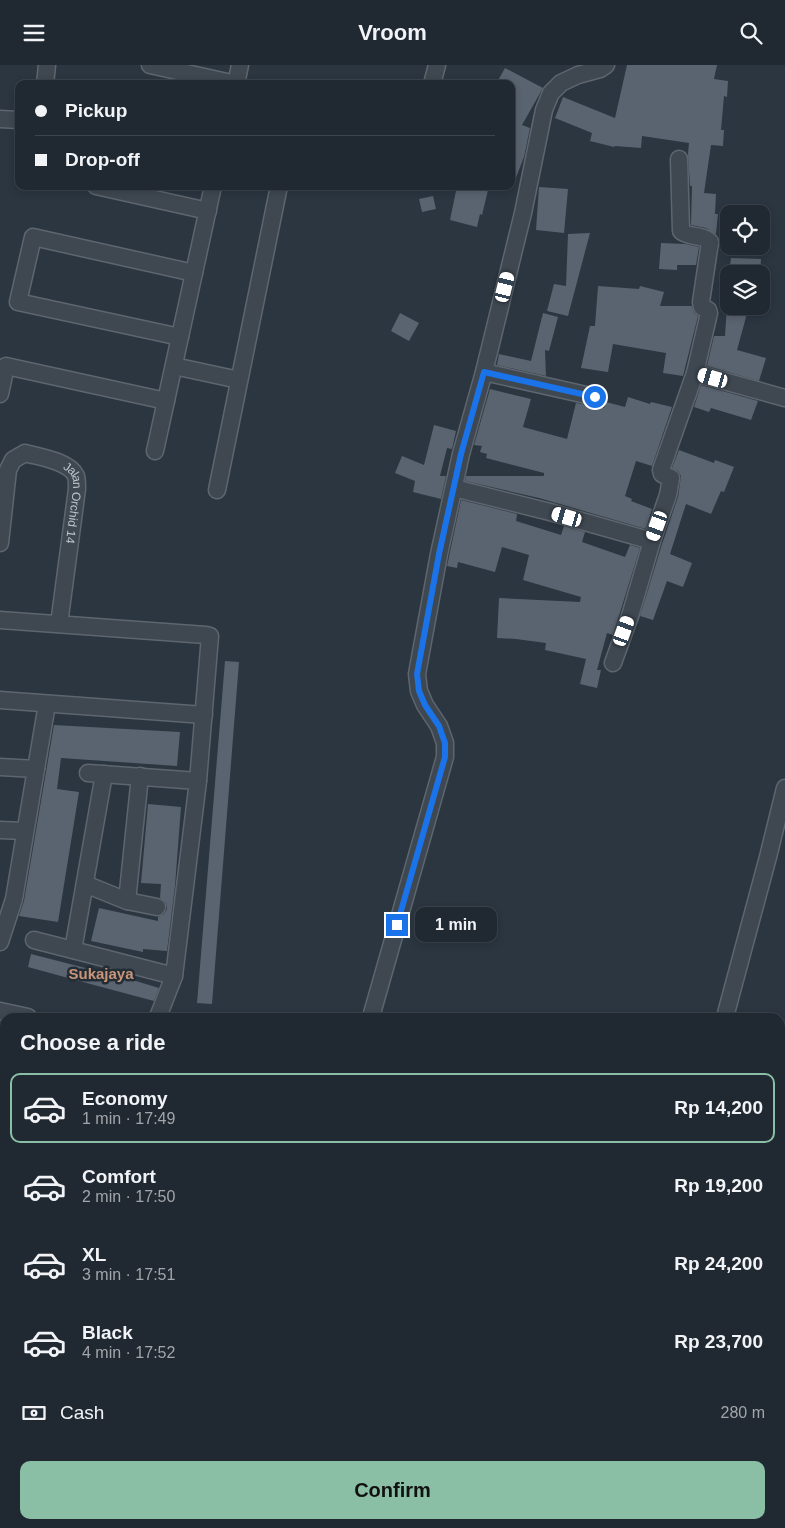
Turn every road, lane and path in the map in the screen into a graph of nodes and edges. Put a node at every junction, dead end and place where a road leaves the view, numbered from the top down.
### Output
1 (47, 65) edge
2 (150, 65) edge
3 (240, 65) edge
4 (437, 65) edge
5 (606, 65) edge
6 (45, 80) edge
7 (218, 80) edge
8 (237, 80) edge
9 (433, 80) edge
10 (0, 119) edge
11 (15, 120) edge
12 (679, 159) dead end
13 (114, 190) edge
14 (212, 190) edge
15 (278, 190) edge
16 (208, 211) junction
17 (194, 273) junction
18 (180, 337) junction
19 (174, 366) junction
20 (484, 372) junction
21 (695, 373) junction
22 (239, 380) junction
23 (0, 394) edge
24 (595, 397) dead end
25 (785, 398) edge
26 (166, 401) junction
27 (155, 451) dead end
28 (454, 488) junction
29 (217, 490) dead end
30 (652, 541) junction
31 (0, 543) edge
32 (0, 620) edge
33 (59, 624) junction
34 (613, 663) dead end
35 (0, 700) edge
36 (47, 704) junction
37 (204, 715) junction
38 (0, 767) edge
39 (36, 769) junction
40 (88, 773) dead end
41 (104, 774) junction
42 (140, 777) junction
43 (198, 781) junction
44 (785, 788) edge
45 (0, 829) edge
46 (25, 831) junction
47 (85, 884) junction
48 (7, 898) edge
49 (127, 901) junction
50 (157, 907) dead end
51 (34, 940) dead end
52 (0, 942) edge
53 (73, 950) junction
54 (174, 975) junction
55 (160, 1013) edge
56 (372, 1013) edge
57 (726, 1013) edge

1 - 6 street
2 - 7 street
3 - 8 street
4 - 9 street
5 - 20 street
10 - 11 street
12 - 21 street
13 - 16 street
14 - 16 street
15 - 22 street
16 - 17 street
17 - 18 street
17 - 18 street
18 - 19 street
19 - 22 street
19 - 26 street
20 - 24 street
20 - 28 street
21 - 25 street
21 - 30 street
22 - 29 street
23 - 26 street
26 - 27 street
28 - 30 street
28 - 56 street
30 - 34 street
31 - 33 street, Jalan Orchid 14
32 - 33 street
33 - 37 street
35 - 36 street
36 - 37 street
36 - 39 street
37 - 43 street
38 - 39 street
39 - 46 street
40 - 41 street
41 - 42 street
41 - 47 street
42 - 43 street
42 - 49 street
43 - 54 street
44 - 57 street
45 - 46 street
46 - 48 street
47 - 49 street
47 - 53 street
48 - 52 street
49 - 50 street
51 - 53 street
53 - 54 street
54 - 55 street

